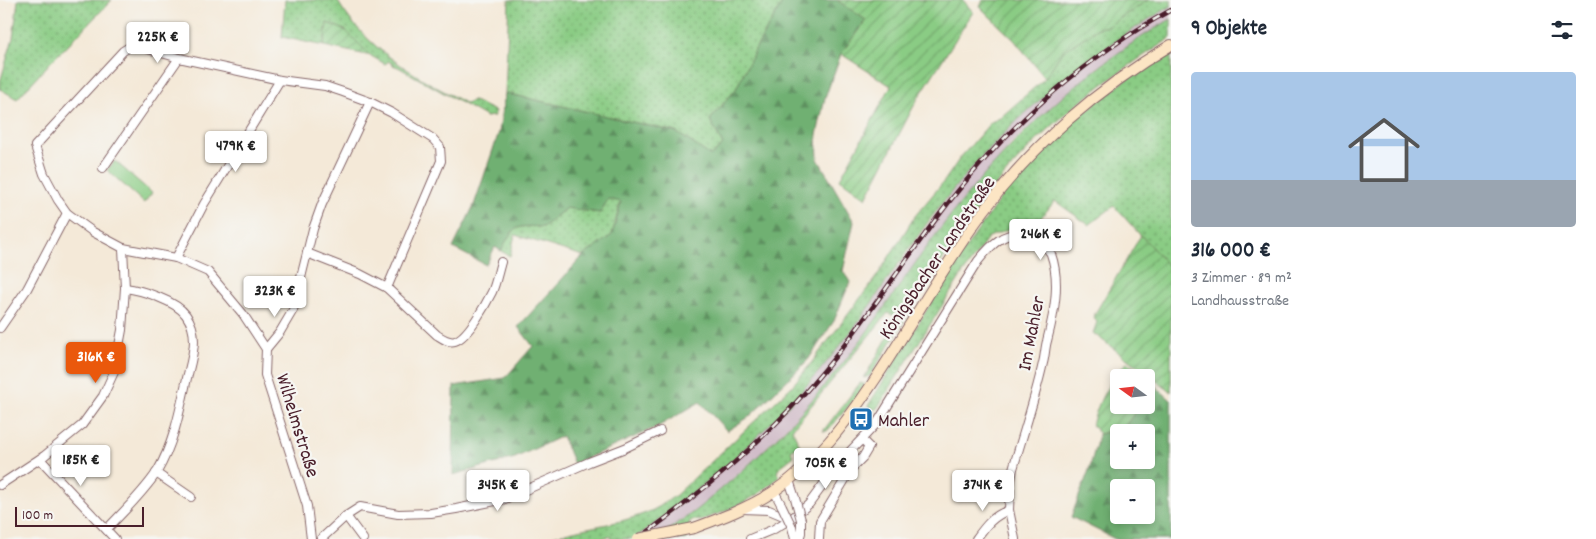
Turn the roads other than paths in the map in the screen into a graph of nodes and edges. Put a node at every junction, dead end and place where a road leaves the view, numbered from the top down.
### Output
1 (1171, 45) edge
2 (179, 58) junction
3 (280, 80) junction
4 (370, 102) junction
5 (103, 168) dead end
6 (68, 213) junction
7 (123, 248) junction
8 (308, 253) junction
9 (176, 258) junction
10 (501, 262) dead end
11 (125, 288) junction
12 (387, 288) junction
13 (0, 328) edge
14 (266, 349) junction
15 (660, 430) dead end
16 (862, 440) junction
17 (40, 459) junction
18 (156, 473) junction
19 (789, 480) junction
20 (0, 485) edge
21 (774, 491) junction
22 (190, 497) dead end
23 (741, 509) junction
24 (1009, 510) junction
25 (346, 516) junction
26 (788, 518) junction
27 (107, 529) junction
28 (116, 539) edge
29 (311, 539) edge
30 (321, 539) edge
31 (363, 539) edge
32 (638, 539) edge
33 (750, 539) edge
34 (795, 539) edge
35 (800, 539) edge
36 (819, 539) edge
37 (976, 539) edge
38 (1015, 539) edge

1 - 19 main road, Königsbacher Landstraße
2 - 3 street
2 - 5 street
2 - 6 street
3 - 4 street
3 - 9 street
4 - 8 street, Wilhelmstraße
4 - 12 street
6 - 7 street
6 - 13 street
7 - 9 street
7 - 11 street
8 - 12 street
8 - 14 street, Wilhelmstraße
9 - 14 street
10 - 12 street
11 - 17 street
11 - 18 street
14 - 29 street, Wilhelmstraße
15 - 25 street
16 - 24 street, Im Mahler
16 - 33 street, Im Mahler
16 - 36 street
17 - 20 street
17 - 27 street
18 - 22 street
18 - 27 street
19 - 21 main road, Königsbacher Landstraße
19 - 35 street, bridge
21 - 23 main road, Königsbacher Landstraße
21 - 26 street, bridge
23 - 26 street
23 - 32 main road, Königsbacher Landstraße, bridge
24 - 37 street
24 - 38 street, Im Mahler
25 - 30 street
25 - 31 street
26 - 34 street, bridge
27 - 28 street

